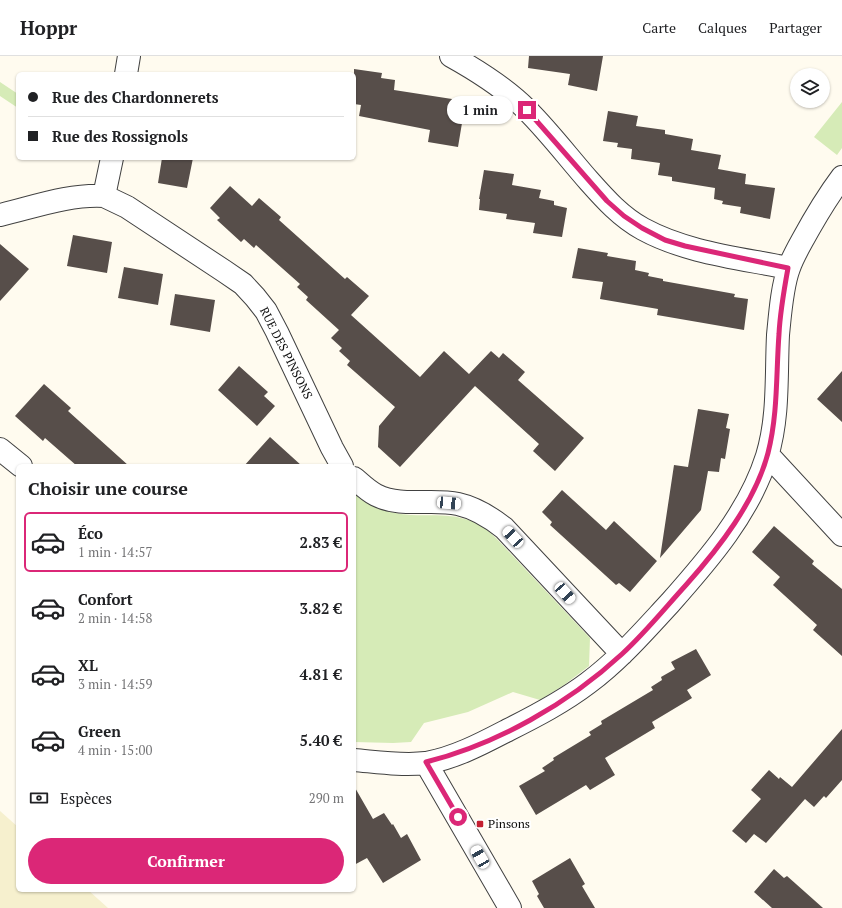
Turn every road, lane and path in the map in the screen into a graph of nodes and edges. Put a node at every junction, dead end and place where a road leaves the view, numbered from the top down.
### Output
1 (129, 56) edge
2 (451, 56) edge
3 (126, 72) edge
4 (112, 160) edge
5 (842, 177) edge
6 (104, 196) junction
7 (0, 215) edge
8 (788, 268) junction
9 (0, 449) edge
10 (768, 455) junction
11 (19, 464) edge
12 (341, 464) edge
13 (356, 480) edge
14 (841, 533) edge
15 (622, 654) junction
16 (356, 760) edge
17 (426, 762) junction
18 (510, 908) edge

1 - 3 street
2 - 8 street
4 - 6 street
5 - 8 street
6 - 7 street
6 - 12 street, RUE DES PINSONS
8 - 10 street
9 - 11 street
10 - 14 street
10 - 15 street
13 - 15 street
15 - 17 street
16 - 17 street
17 - 18 street

